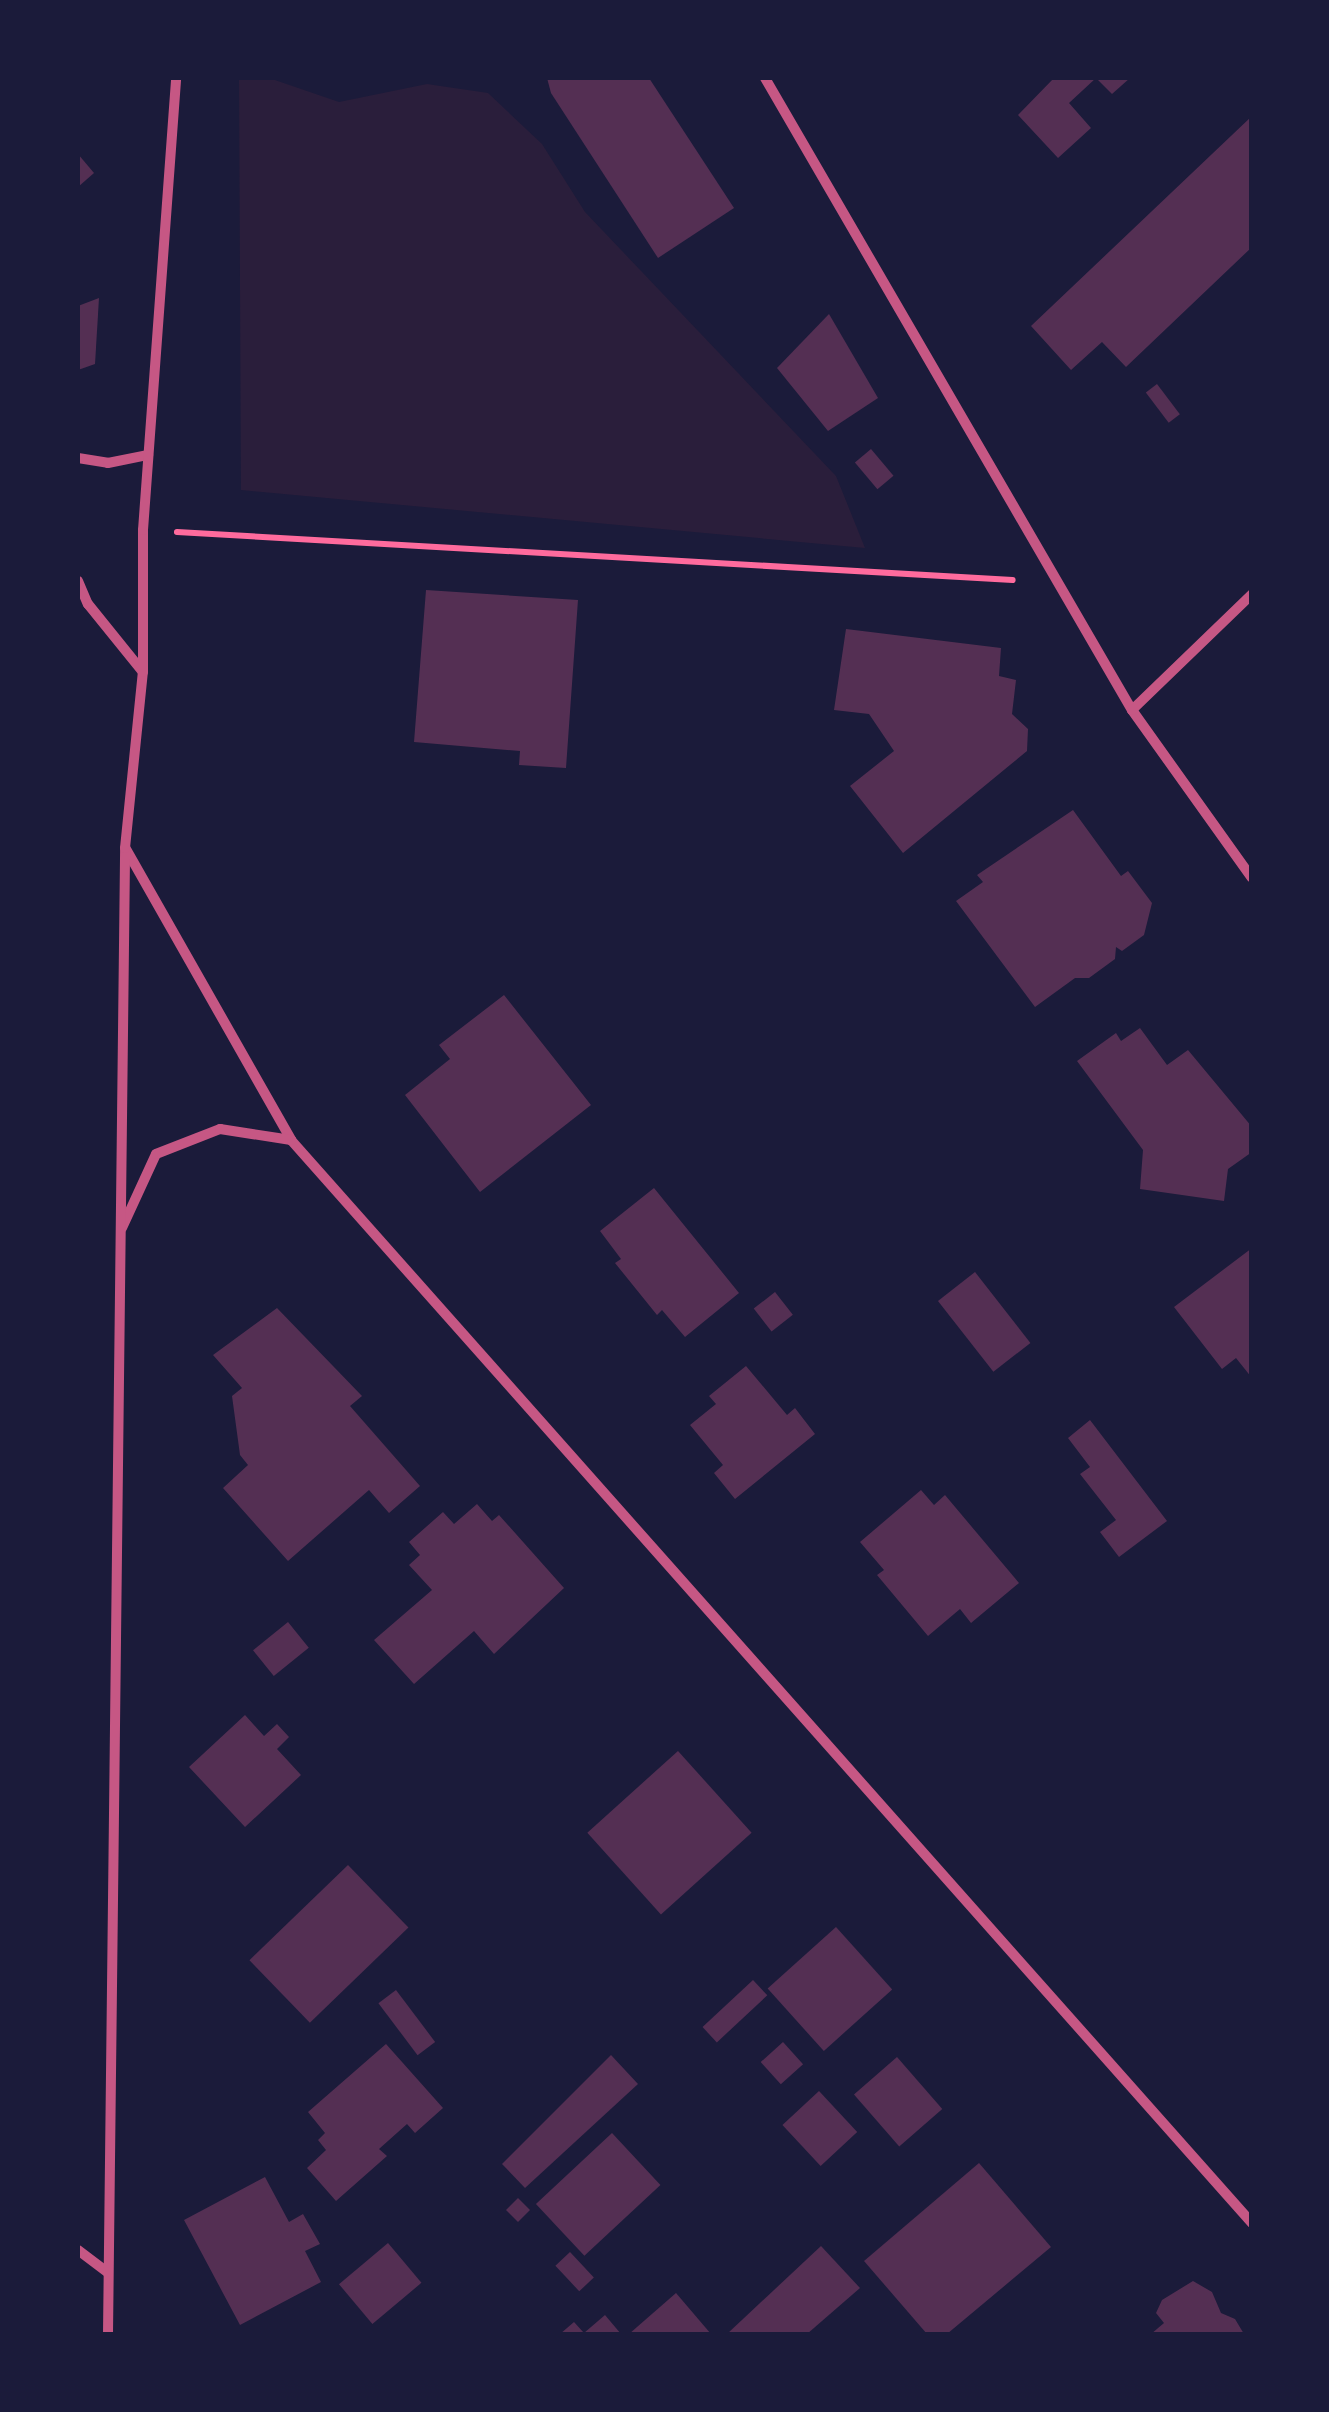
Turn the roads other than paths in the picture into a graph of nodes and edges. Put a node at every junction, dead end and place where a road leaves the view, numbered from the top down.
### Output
1 (176, 78) edge
2 (765, 78) edge
3 (148, 455) junction
4 (78, 458) edge
5 (78, 581) edge
6 (1252, 594) edge
7 (143, 672) junction
8 (1132, 710) junction
9 (126, 848) junction
10 (1252, 878) edge
11 (291, 1140) junction
12 (120, 1233) junction
13 (1252, 2224) edge
14 (78, 2250) edge
15 (108, 2272) junction
16 (108, 2334) edge

1 - 3 street
2 - 8 street
3 - 4 street
3 - 7 street
5 - 7 street
6 - 8 street
7 - 9 street
8 - 10 street
9 - 11 street
9 - 12 street
11 - 12 street
11 - 13 street
12 - 15 street
14 - 15 street
15 - 16 street

